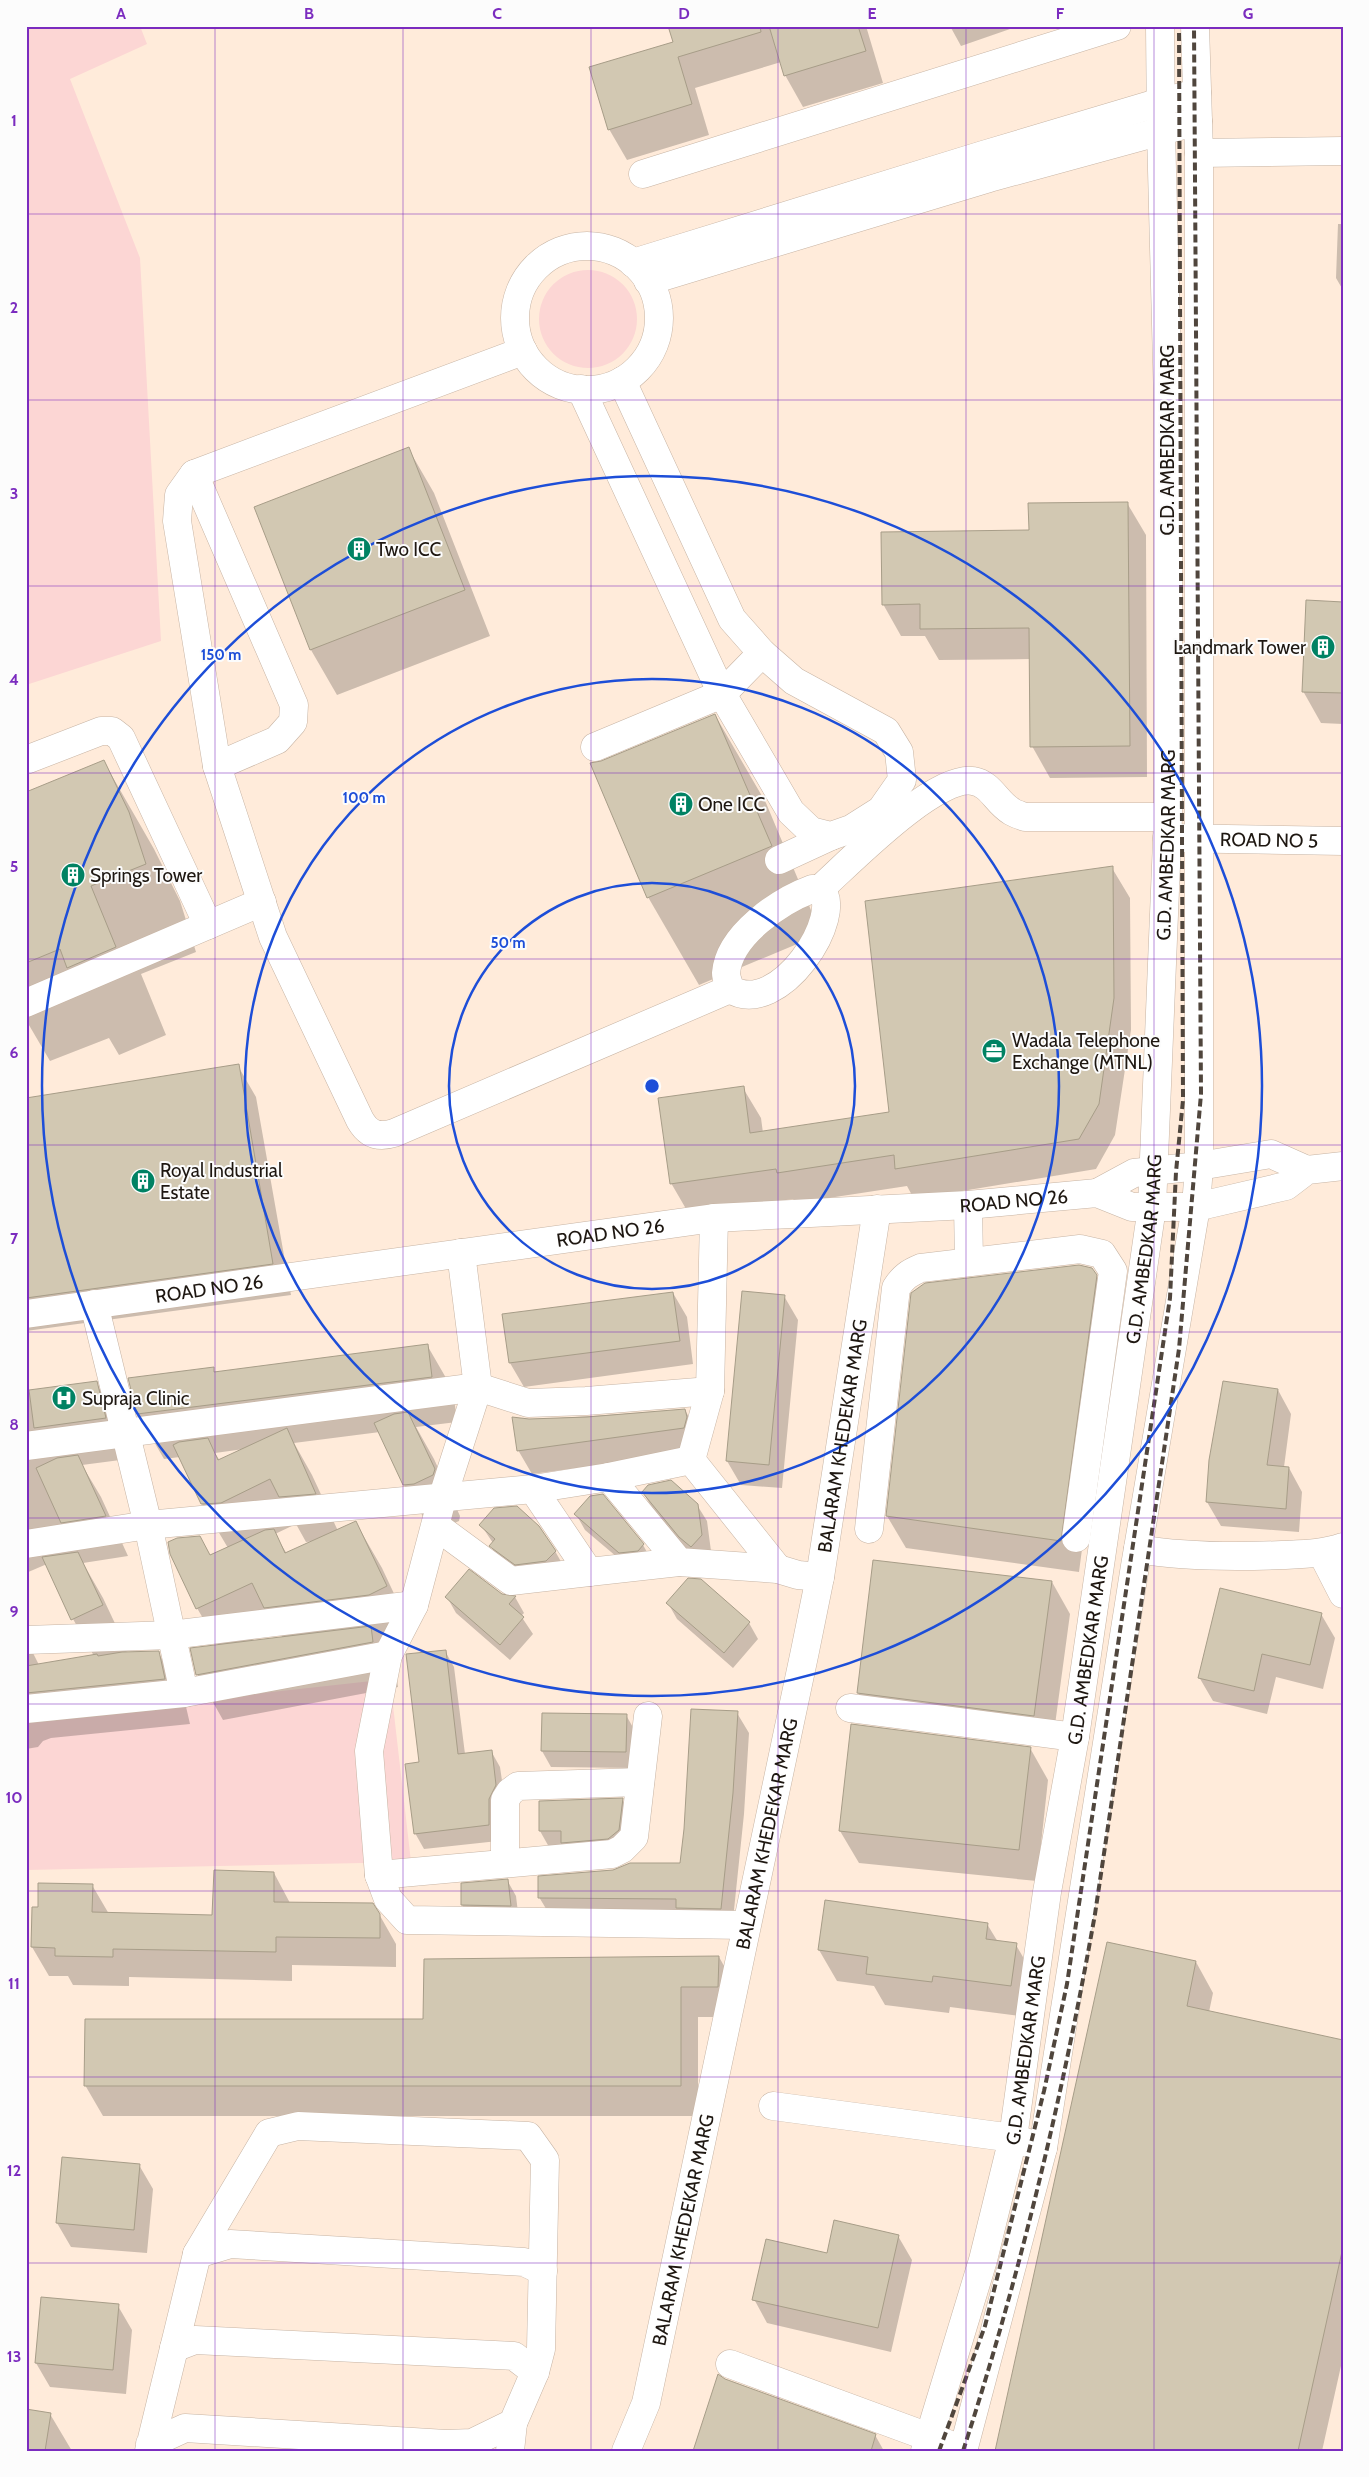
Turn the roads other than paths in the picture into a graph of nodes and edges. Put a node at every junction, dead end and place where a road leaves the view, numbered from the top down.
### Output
1 (1160, 26) edge
2 (1195, 26) edge
3 (1101, 29) edge
4 (1197, 93) junction
5 (1160, 102) junction
6 (1198, 121) junction
7 (1161, 131) junction
8 (1343, 151) edge
9 (1199, 153) junction
10 (643, 174) dead end
11 (641, 272) junction
12 (522, 351) junction
13 (622, 381) junction
14 (581, 389) junction
15 (1198, 399) junction
16 (1168, 401) junction
17 (194, 474) junction
18 (706, 562) junction
19 (669, 578) junction
20 (762, 653) junction
21 (722, 694) junction
22 (596, 747) dead end
23 (26, 760) edge
24 (217, 766) junction
25 (1167, 827) junction
26 (821, 834) junction
27 (1197, 840) junction
28 (1343, 841) edge
29 (776, 855) dead end
30 (820, 889) junction
31 (262, 902) junction
32 (208, 925) junction
33 (730, 989) junction
34 (26, 1003) edge
35 (1198, 1166) junction
36 (1343, 1166) edge
37 (1154, 1169) junction
38 (1307, 1170) junction
39 (1097, 1193) junction
40 (968, 1205) junction
41 (1152, 1207) junction
42 (1196, 1207) junction
43 (877, 1209) junction
44 (714, 1218) junction
45 (460, 1253) junction
46 (968, 1262) junction
47 (94, 1304) junction
48 (26, 1314) edge
49 (478, 1387) junction
50 (710, 1390) junction
51 (843, 1423) junction
52 (881, 1425) junction
53 (124, 1434) junction
54 (26, 1446) edge
55 (691, 1460) junction
56 (1086, 1464) junction
57 (1115, 1468) junction
58 (609, 1477) junction
59 (533, 1489) junction
60 (442, 1499) junction
61 (148, 1525) junction
62 (436, 1526) junction
63 (869, 1529) dead end
64 (1076, 1538) dead end
65 (26, 1544) edge
66 (1332, 1550) edge
67 (1136, 1558) junction
68 (1101, 1560) junction
69 (679, 1562) junction
70 (778, 1569) junction
71 (590, 1572) junction
72 (820, 1577) junction
73 (1343, 1594) edge
74 (414, 1605) junction
75 (171, 1635) junction
76 (26, 1640) edge
77 (388, 1655) junction
78 (184, 1693) junction
79 (850, 1708) dead end
80 (26, 1709) edge
81 (648, 1716) dead end
82 (1075, 1737) junction
83 (640, 1782) junction
84 (505, 1863) junction
85 (379, 1875) junction
86 (746, 1925) junction
87 (1040, 1944) junction
88 (1074, 1947) junction
89 (772, 2106) dead end
90 (1013, 2138) junction
91 (1043, 2148) junction
92 (197, 2254) junction
93 (543, 2271) junction
94 (174, 2348) junction
95 (730, 2364) dead end
96 (535, 2372) junction
97 (513, 2424) junction
98 (927, 2444) edge
99 (150, 2447) edge
100 (963, 2450) edge
101 (510, 2451) edge
102 (626, 2451) edge

1 - 5 street, G.D. AMBEDKAR MARG
2 - 4 street, G.D. AMBEDKAR MARG
3 - 10 street
4 - 5 street
4 - 6 street, G.D. AMBEDKAR MARG
5 - 7 street, G.D. AMBEDKAR MARG
5 - 11 street
6 - 7 street
6 - 9 street, G.D. AMBEDKAR MARG
7 - 11 street
7 - 16 street, G.D. AMBEDKAR MARG
8 - 9 street
9 - 15 street, G.D. AMBEDKAR MARG
11 - 12 street
11 - 13 street
12 - 14 street
12 - 17 street
13 - 14 street
13 - 18 street
14 - 19 street
15 - 16 street
15 - 27 street, G.D. AMBEDKAR MARG
16 - 25 street, G.D. AMBEDKAR MARG
17 - 24 street
17 - 24 street
18 - 19 street
18 - 20 street
19 - 21 street
20 - 21 street
20 - 26 street
21 - 22 street
21 - 26 street
23 - 32 street
24 - 31 street
25 - 27 street, ROAD NO 5
25 - 30 street, ROAD NO 5
25 - 37 street, G.D. AMBEDKAR MARG
26 - 29 street
27 - 28 street, ROAD NO 5
27 - 35 street, G.D. AMBEDKAR MARG
30 - 33 street
30 - 33 street
31 - 32 street
31 - 33 street
32 - 34 street
35 - 37 street
35 - 38 street
35 - 42 street, G.D. AMBEDKAR MARG
36 - 38 street
37 - 39 street
37 - 41 street, G.D. AMBEDKAR MARG
38 - 42 street, ROAD NO 26
39 - 40 street, ROAD NO 26
39 - 41 street, ROAD NO 26
40 - 43 street, ROAD NO 26
40 - 46 street
41 - 42 street, ROAD NO 26
41 - 57 street, G.D. AMBEDKAR MARG
42 - 67 street, G.D. AMBEDKAR MARG
43 - 44 street, ROAD NO 26
43 - 51 street, BALARAM KHEDEKAR MARG
44 - 45 street, ROAD NO 26
44 - 50 street
45 - 47 street, ROAD NO 26
45 - 49 street
46 - 52 street
46 - 56 street
47 - 48 street, ROAD NO 26
47 - 53 street
49 - 50 street
49 - 53 street
49 - 60 street
50 - 55 street
51 - 52 street
51 - 72 street, BALARAM KHEDEKAR MARG
52 - 63 street
53 - 54 street
53 - 61 street
55 - 58 street
55 - 70 street
56 - 57 street
56 - 64 street
57 - 68 street, G.D. AMBEDKAR MARG
58 - 59 street
58 - 69 street
59 - 60 street
59 - 71 street
60 - 61 street
60 - 62 street
61 - 65 street
61 - 75 street
62 - 71 street
62 - 74 street
66 - 67 street
66 - 73 street
67 - 68 street
67 - 88 street, G.D. AMBEDKAR MARG
68 - 82 street, G.D. AMBEDKAR MARG
69 - 70 street
69 - 71 street
70 - 72 street
72 - 86 street, BALARAM KHEDEKAR MARG
74 - 75 street
74 - 77 street
75 - 76 street
75 - 78 street
77 - 78 street
77 - 85 street
78 - 80 street
79 - 82 street
81 - 83 street
82 - 87 street, G.D. AMBEDKAR MARG
83 - 84 street
83 - 84 street
84 - 85 street
85 - 86 street
86 - 102 street, BALARAM KHEDEKAR MARG
87 - 88 street
87 - 90 street, G.D. AMBEDKAR MARG
88 - 91 street, G.D. AMBEDKAR MARG
89 - 90 street
90 - 91 street
90 - 98 street, G.D. AMBEDKAR MARG
91 - 100 street, G.D. AMBEDKAR MARG
92 - 93 street
92 - 93 street
92 - 94 street
93 - 96 street
94 - 96 street
94 - 99 street
95 - 98 street
96 - 97 street
97 - 99 street
97 - 101 street
98 - 100 street

